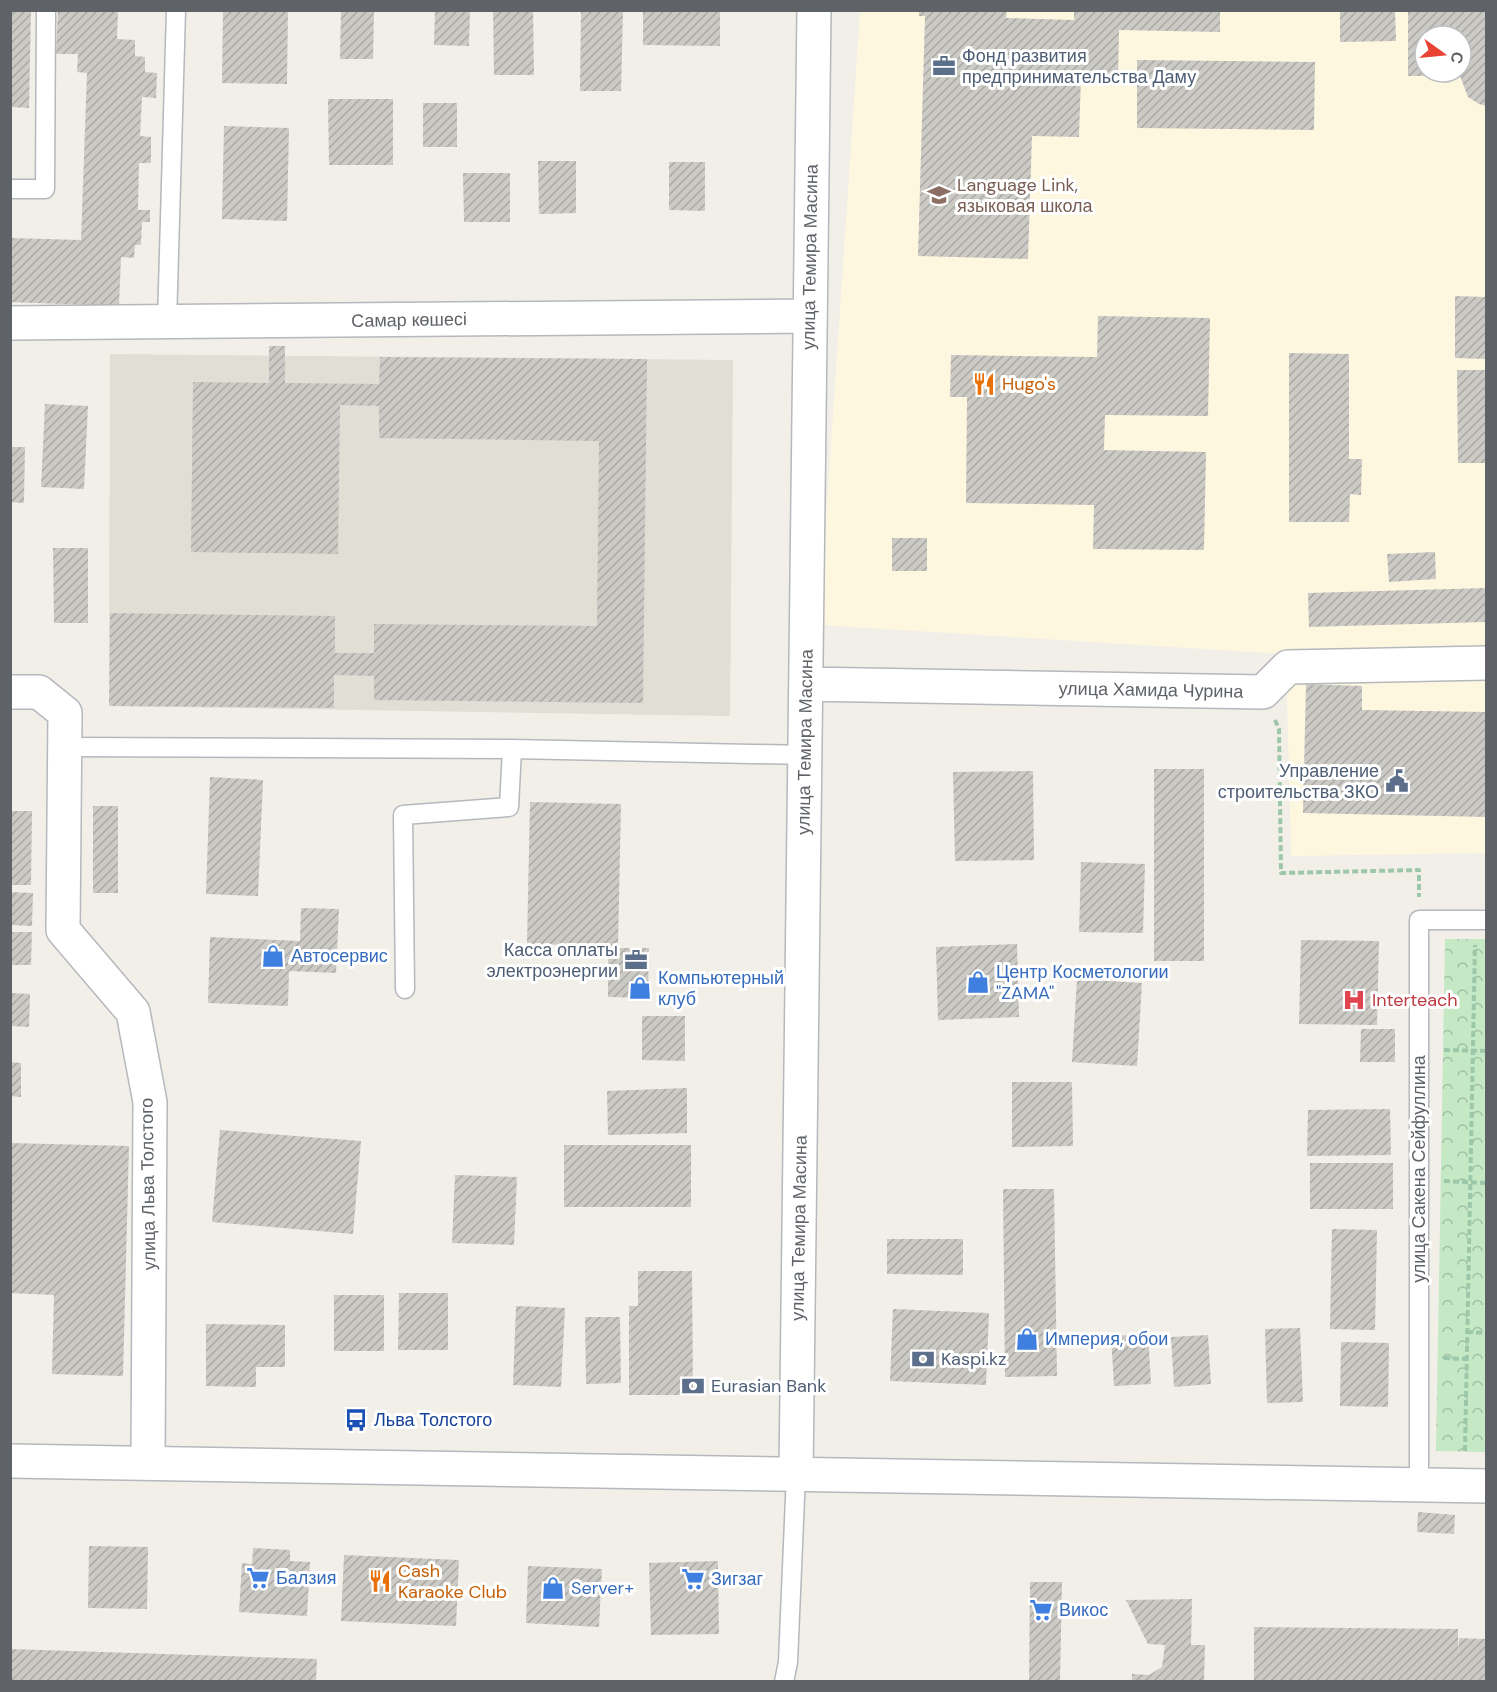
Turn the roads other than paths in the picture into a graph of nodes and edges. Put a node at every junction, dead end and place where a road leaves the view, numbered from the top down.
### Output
1 (46, 10) edge
2 (176, 10) edge
3 (813, 10) edge
4 (10, 189) edge
5 (808, 316) junction
6 (10, 323) edge
7 (167, 323) junction
8 (1486, 663) edge
9 (806, 684) junction
10 (25, 692) edge
11 (65, 747) junction
12 (512, 749) junction
13 (805, 755) junction
14 (1481, 920) edge
15 (405, 988) dead end
16 (10, 1461) edge
17 (148, 1463) junction
18 (796, 1474) junction
19 (1419, 1485) junction
20 (1486, 1486) edge
21 (784, 1682) edge

1 - 4 lane
2 - 7 lane
3 - 5 street, улица Темира Масина
5 - 7 street, Самар көшесі
5 - 9 street, улица Темира Масина
6 - 7 street, Самар көшесі
8 - 9 street, улица Хамида Чурина
9 - 13 street, улица Темира Масина
10 - 11 street, улица Льва Толстого
11 - 12 lane
11 - 17 street, улица Льва Толстого
12 - 13 lane
12 - 15 lane
13 - 18 street, улица Темира Масина
14 - 19 lane, улица Сакена Сейфуллина
16 - 17 street
17 - 18 street
18 - 19 street
18 - 21 lane
19 - 20 street

